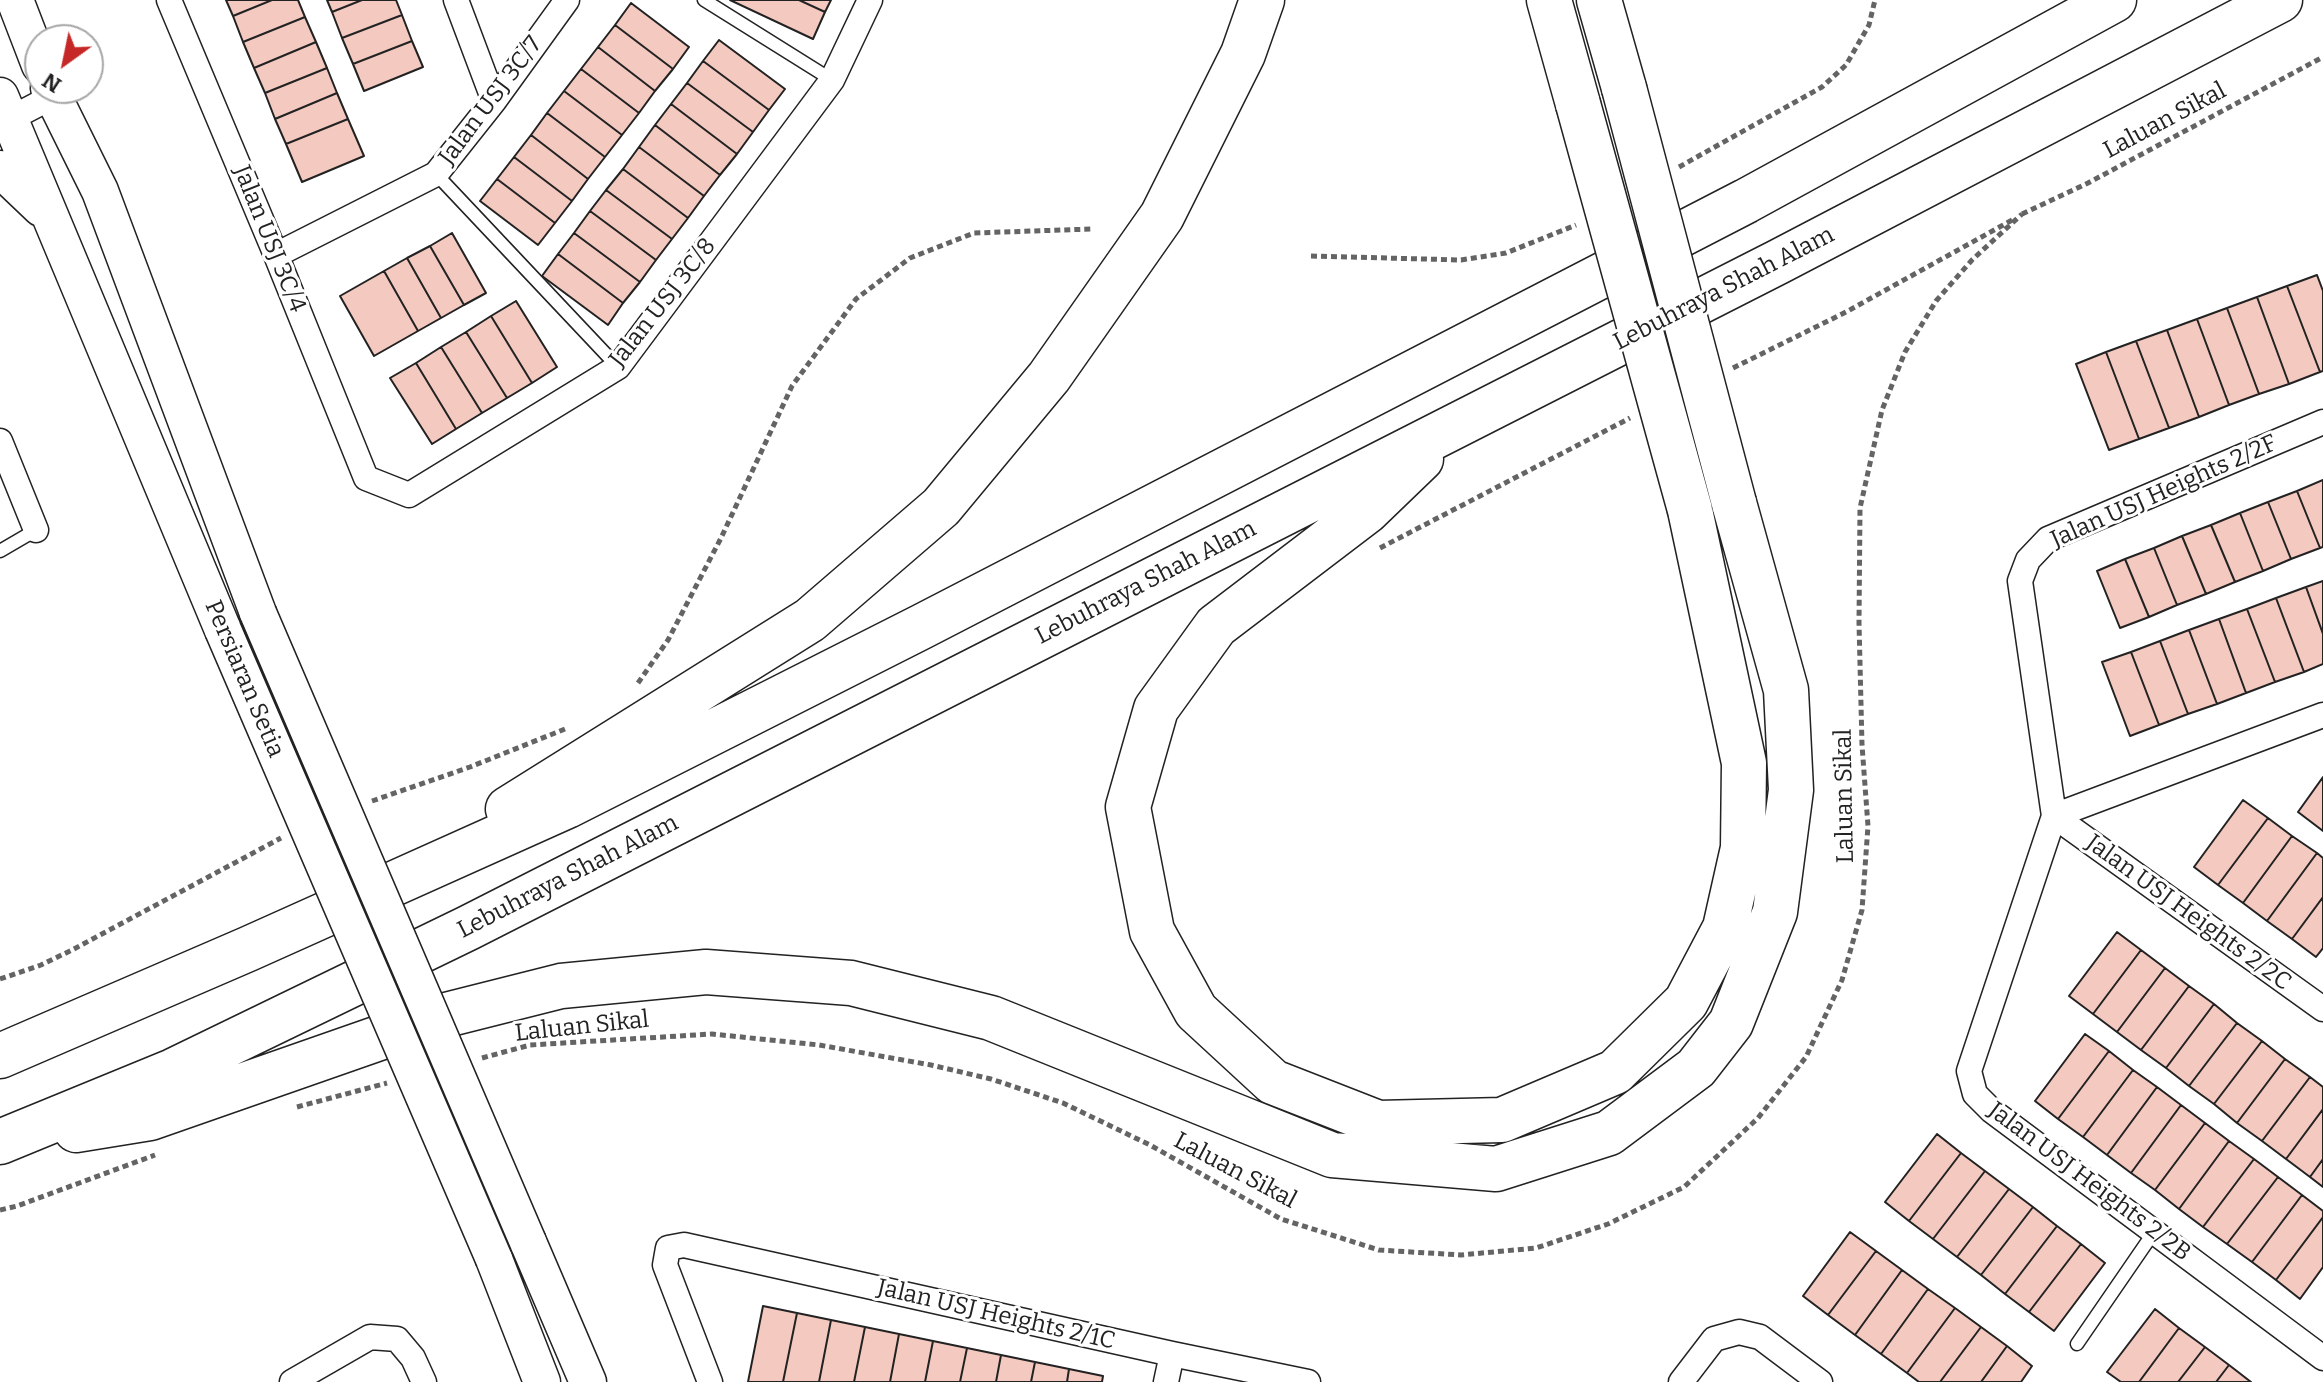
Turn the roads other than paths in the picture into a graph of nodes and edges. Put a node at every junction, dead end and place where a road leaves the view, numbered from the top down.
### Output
1 (15, 0) edge
2 (169, 0) edge
3 (456, 0) edge
4 (567, 0) edge
5 (704, 0) edge
6 (870, 0) edge
7 (1262, 0) edge
8 (1549, 0) edge
9 (1599, 0) edge
10 (2114, 0) edge
11 (2280, 0) edge
12 (24, 24) edge
13 (832, 80) junction
14 (24, 99) edge
15 (494, 101) junction
16 (57, 104) edge
17 (3, 113) edge
18 (0, 169) edge
19 (436, 174) junction
20 (51, 218) junction
21 (276, 255) junction
22 (618, 367) junction
23 (2323, 422) edge
24 (1454, 426) junction
25 (0, 441) edge
26 (366, 478) joint
27 (36, 530) joint
28 (0, 551) edge
29 (2323, 715) edge
30 (2054, 816) junction
31 (400, 881) junction
32 (2323, 1009) edge
33 (0, 1056) edge
34 (3, 1142) edge
35 (2154, 1232) junction
36 (2077, 1344) dead end
37 (1172, 1354) junction
38 (2323, 1358) edge
39 (292, 1382) edge
40 (424, 1382) edge
41 (542, 1382) edge
42 (588, 1382) edge
43 (710, 1382) edge
44 (1166, 1382) edge
45 (1308, 1382) edge
46 (1681, 1382) edge
47 (1820, 1382) edge

1 - 12 main road, Persiaran Setia
2 - 21 street, Jalan USJ 3C/4
3 - 15 street
4 - 15 street, Jalan USJ 3C/7
5 - 13 lane
6 - 13 street, Jalan USJ 3C/8
7 - 31 highway
8 - 24 highway, bridge
9 - 34 highway, bridge
10 - 31 highway
11 - 24 highway, Lebuhraya Shah Alam
13 - 22 street, Jalan USJ 3C/8
14 - 17 street
15 - 19 street, Jalan USJ 3C/7
16 - 42 main road, Persiaran Setia, bridge
17 - 20 main road, Persiaran Setia
18 - 20 main road
19 - 21 street, Jalan USJ 3C/7
19 - 22 lane
20 - 41 main road, Persiaran Setia, bridge
21 - 26 street, Jalan USJ 3C/4
22 - 26 street, Jalan USJ 3C/8
23 - 30 street, Jalan USJ Heights 2/2F
24 - 34 highway, Lebuhraya Shah Alam
25 - 27 street
27 - 28 lane
29 - 30 street
30 - 32 street, Jalan USJ Heights 2/2C
30 - 35 street, Jalan USJ Heights 2/2B
31 - 33 highway
35 - 36 lane
35 - 38 street, Jalan USJ Heights 2/2B
37 - 43 street, Jalan USJ Heights 2/1C
37 - 44 street
37 - 45 street, Jalan USJ Heights 2/1C
39 - 40 street
46 - 47 street

